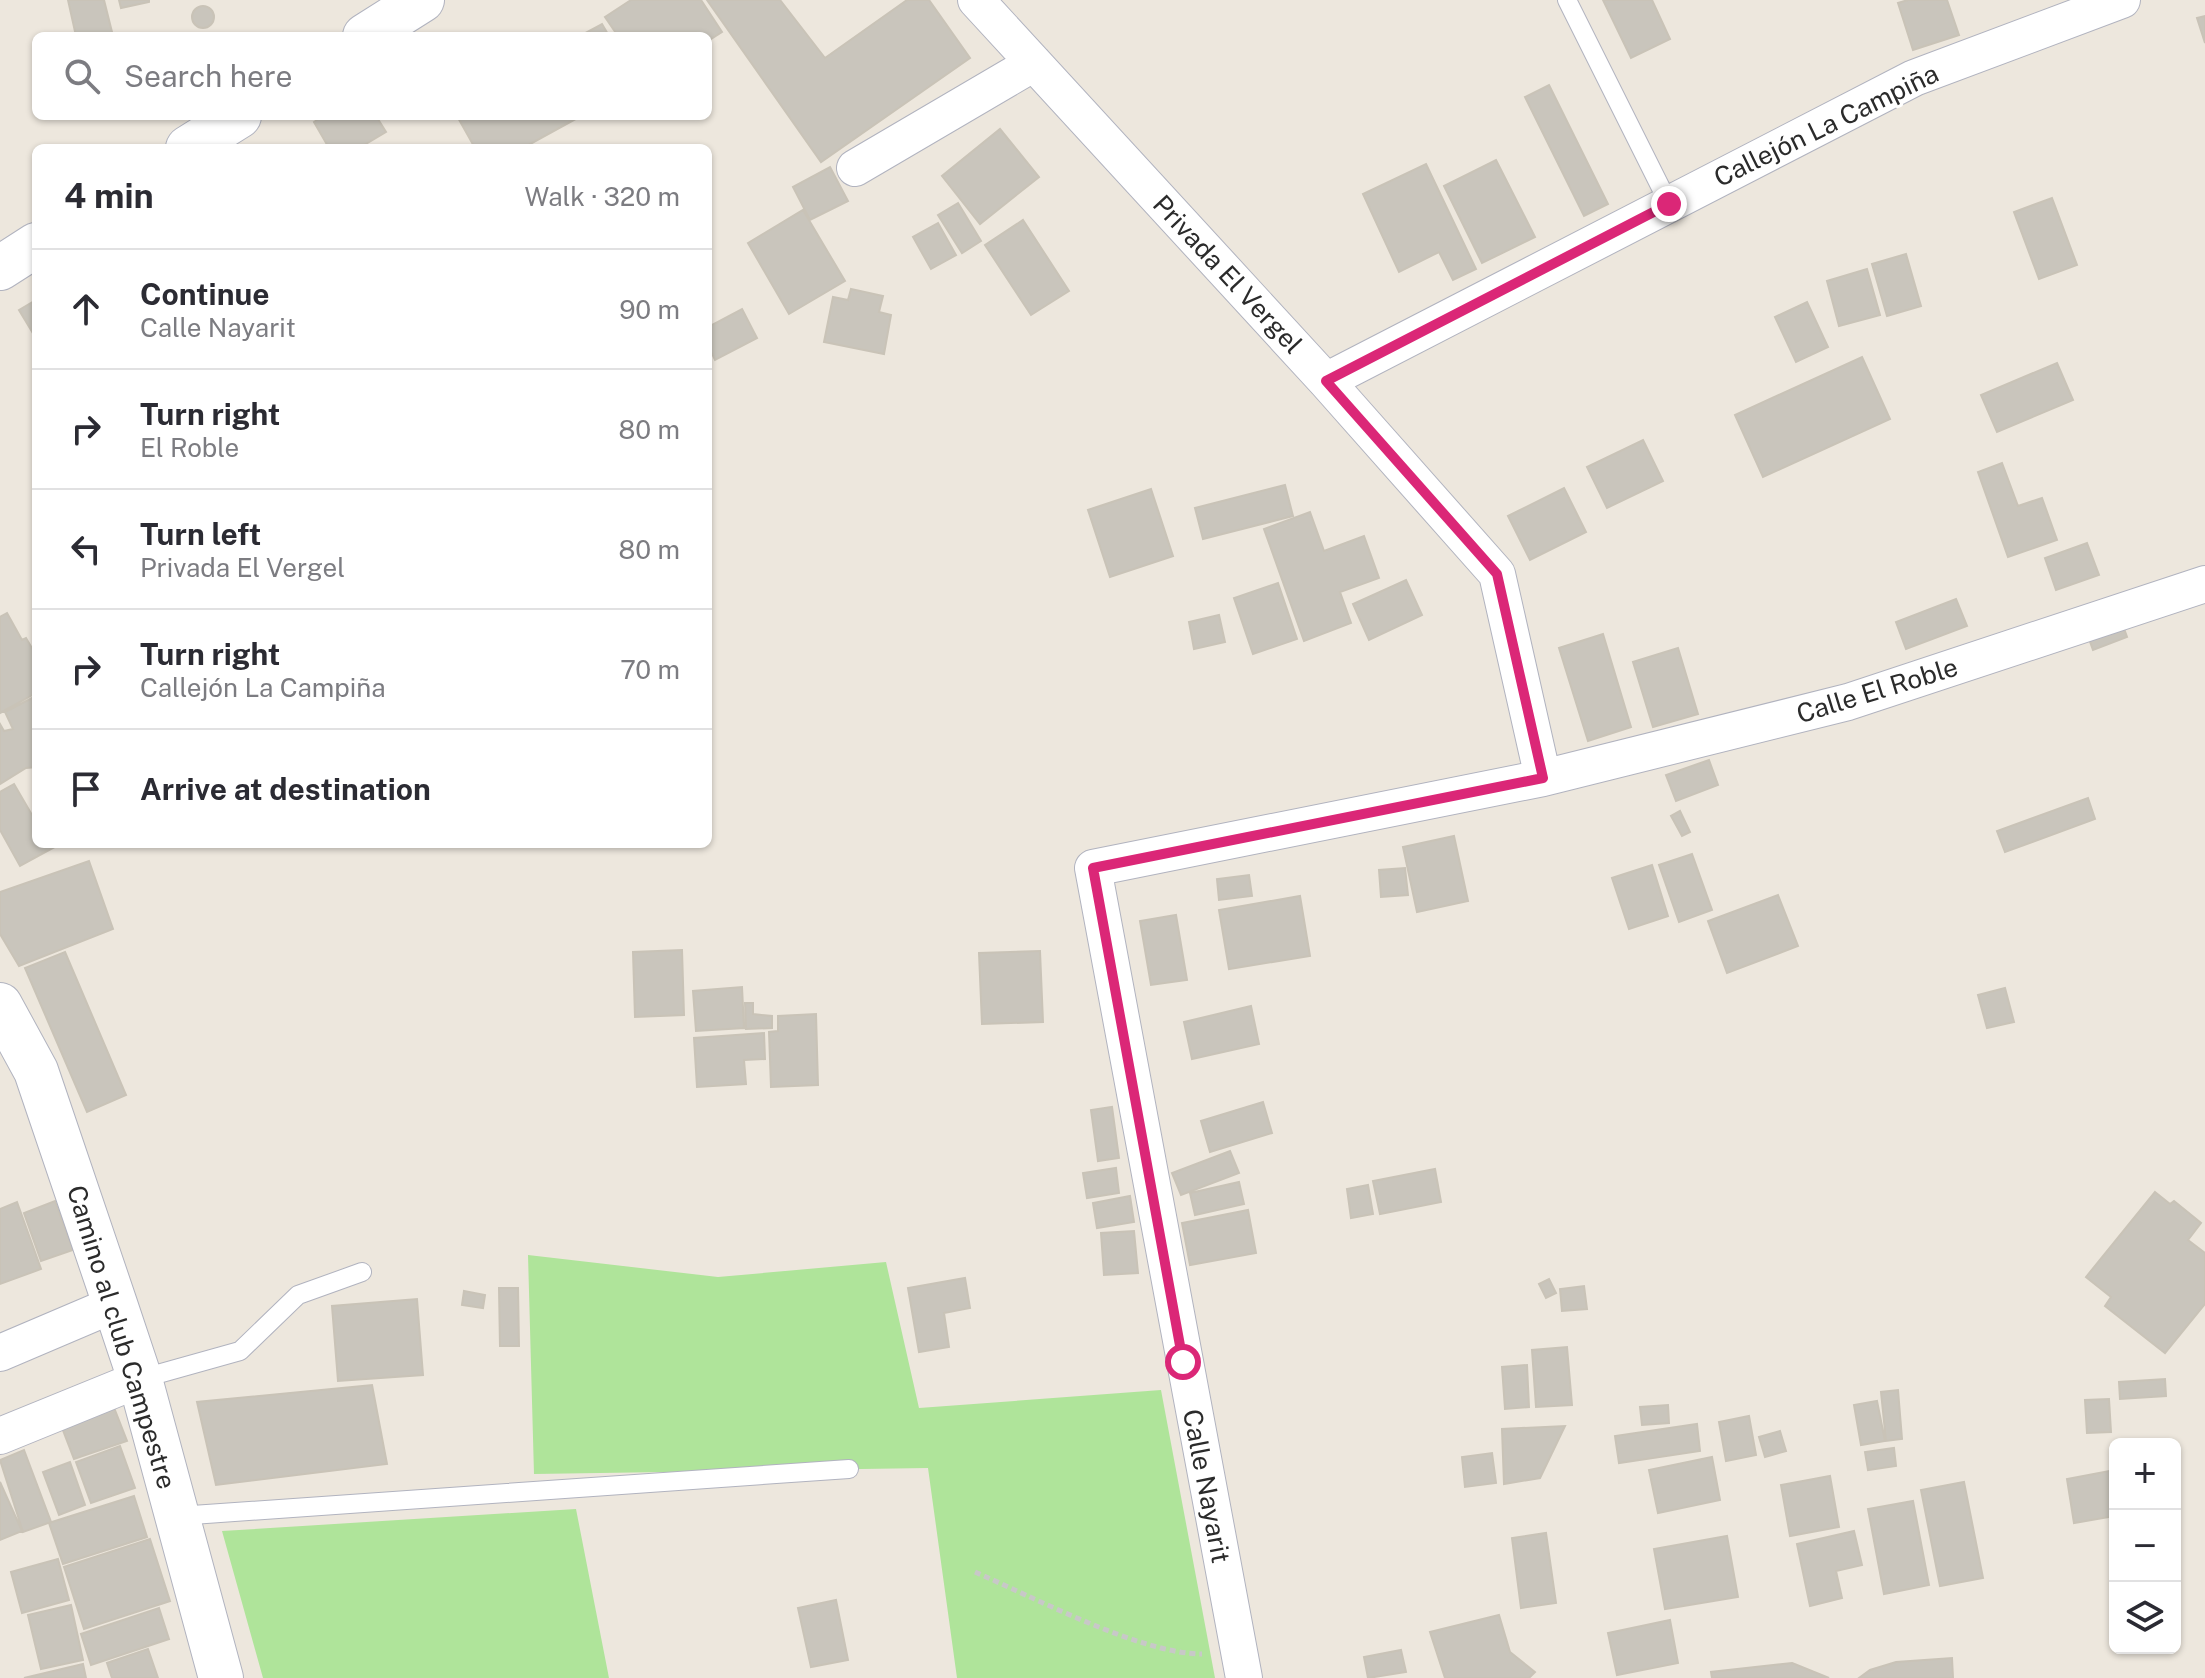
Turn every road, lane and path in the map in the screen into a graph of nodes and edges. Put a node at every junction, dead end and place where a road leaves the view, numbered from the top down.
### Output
1 (422, 0) edge
2 (976, 0) edge
3 (1567, 0) edge
4 (2122, 0) edge
5 (371, 32) edge
6 (1034, 63) junction
7 (233, 120) edge
8 (194, 144) edge
9 (855, 168) dead end
10 (1669, 204) junction
11 (32, 248) edge
12 (0, 268) edge
13 (1326, 381) junction
14 (2205, 584) edge
15 (1543, 778) junction
16 (1093, 868) joint
17 (0, 1005) edge
18 (362, 1272) dead end
19 (115, 1304) junction
20 (0, 1353) edge
21 (140, 1379) junction
22 (0, 1436) edge
23 (849, 1469) dead end
24 (175, 1516) junction
25 (975, 1572) dead end
26 (1242, 1666) edge
27 (221, 1678) edge

1 - 5 main road
2 - 6 street, Privada El Vergel
3 - 10 lane
4 - 10 street, Callejón La Campiña
6 - 9 street
6 - 13 street, Privada El Vergel
7 - 8 main road
10 - 13 street, Callejón La Campiña
11 - 12 main road
13 - 15 street, Privada El Vergel
14 - 15 street, Calle El Roble
15 - 16 street, Calle El Roble
16 - 26 street, Calle Nayarit
17 - 19 main road, Camino al club Campestre
18 - 21 lane
19 - 20 street
19 - 21 main road, Camino al club Campestre
21 - 22 street
21 - 24 main road, Camino al club Campestre
23 - 24 lane
24 - 27 main road, Camino al club Campestre
25 - 26 path

